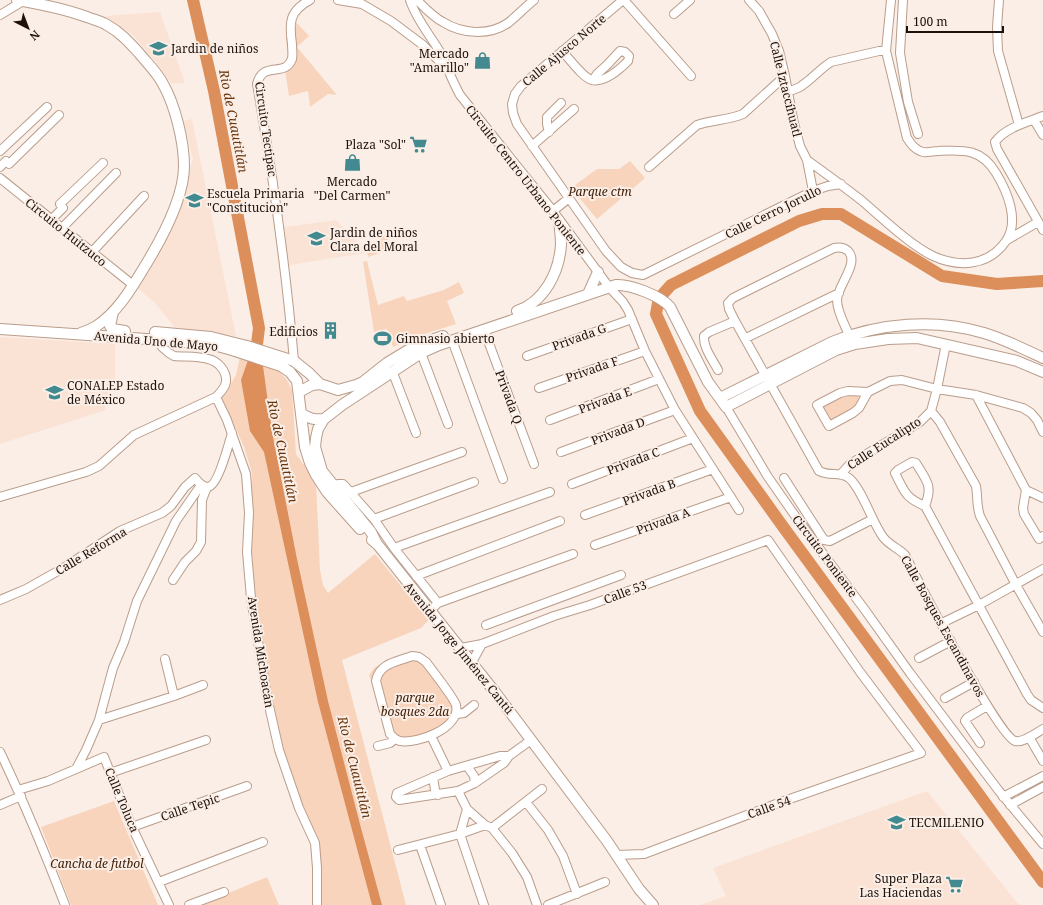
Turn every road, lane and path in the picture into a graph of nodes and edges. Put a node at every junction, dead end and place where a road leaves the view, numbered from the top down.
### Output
1 (310, 0) edge
2 (338, 0) edge
3 (410, 0) edge
4 (534, 0) edge
5 (623, 0) edge
6 (690, 0) edge
7 (748, 0) edge
8 (999, 0) edge
9 (20, 1) edge
10 (891, 1) edge
11 (364, 2) edge
12 (422, 2) edge
13 (903, 2) edge
14 (674, 14) dead end
15 (0, 15) edge
16 (562, 51) junction
17 (886, 51) junction
18 (447, 70) junction
19 (691, 76) dead end
20 (785, 76) junction
21 (592, 80) dead end
22 (788, 92) junction
23 (561, 103) dead end
24 (47, 107) dead end
25 (574, 109) dead end
26 (59, 116) dead end
27 (1043, 116) edge
28 (1034, 120) junction
29 (1019, 126) junction
30 (549, 132) junction
31 (918, 134) dead end
32 (1043, 135) edge
33 (532, 146) junction
34 (0, 151) edge
35 (807, 160) junction
36 (103, 163) dead end
37 (0, 167) edge
38 (649, 167) dead end
39 (116, 174) dead end
40 (0, 178) edge
41 (841, 184) junction
42 (813, 191) junction
43 (144, 196) dead end
44 (569, 198) junction
45 (553, 211) junction
46 (51, 220) junction
47 (559, 221) junction
48 (1038, 222) junction
49 (62, 228) junction
50 (1043, 230) edge
51 (1007, 240) junction
52 (92, 252) junction
53 (598, 272) junction
54 (133, 285) junction
55 (609, 287) junction
56 (839, 293) junction
57 (588, 294) junction
58 (113, 312) junction
59 (632, 319) junction
60 (735, 320) junction
61 (916, 324) junction
62 (0, 329) edge
63 (484, 330) junction
64 (77, 334) junction
65 (849, 335) junction
66 (161, 336) junction
67 (746, 338) junction
68 (917, 338) junction
69 (452, 340) junction
70 (946, 344) junction
71 (1023, 348) junction
72 (645, 351) junction
73 (421, 353) junction
74 (527, 356) dead end
75 (266, 357) junction
76 (1043, 358) edge
77 (294, 361) junction
78 (1017, 361) junction
79 (718, 370) dead end
80 (1043, 372) edge
81 (393, 373) junction
82 (768, 378) junction
83 (659, 379) junction
84 (320, 384) junction
85 (539, 388) dead end
86 (937, 388) junction
87 (338, 390) junction
88 (299, 392) junction
89 (868, 392) junction
90 (976, 395) junction
91 (216, 397) junction
92 (720, 398) junction
93 (342, 405) junction
94 (726, 407) junction
95 (675, 410) junction
96 (931, 411) junction
97 (301, 414) junction
98 (324, 419) junction
99 (550, 420) dead end
100 (448, 424) dead end
101 (1043, 432) edge
102 (232, 433) junction
103 (416, 433) dead end
104 (693, 438) junction
105 (462, 452) dead end
106 (561, 452) dead end
107 (534, 464) dead end
108 (713, 469) junction
109 (841, 474) junction
110 (784, 478) dead end
111 (503, 479) dead end
112 (474, 482) dead end
113 (572, 484) dead end
114 (204, 486) junction
115 (334, 487) junction
116 (1026, 490) junction
117 (351, 492) junction
118 (550, 492) dead end
119 (0, 497) edge
120 (731, 497) junction
121 (1043, 498) edge
122 (925, 506) junction
123 (739, 510) dead end
124 (585, 515) dead end
125 (374, 519) junction
126 (873, 519) junction
127 (560, 521) dead end
128 (1043, 536) edge
129 (377, 544) junction
130 (595, 545) dead end
131 (394, 548) junction
132 (573, 554) dead end
133 (1043, 569) edge
134 (622, 575) dead end
135 (416, 576) junction
136 (173, 580) dead end
137 (1016, 585) junction
138 (0, 600) edge
139 (549, 602) junction
140 (438, 603) junction
141 (979, 605) junction
142 (430, 610) junction
143 (554, 616) junction
144 (942, 623) junction
145 (486, 625) dead end
146 (1043, 632) edge
147 (951, 641) junction
148 (482, 644) junction
149 (460, 648) junction
150 (919, 658) dead end
151 (165, 659) dead end
152 (472, 662) junction
153 (974, 682) junction
154 (203, 685) dead end
155 (174, 696) junction
156 (945, 698) dead end
157 (474, 705) dead end
158 (987, 706) junction
159 (1043, 708) edge
160 (456, 714) junction
161 (99, 720) junction
162 (1043, 729) edge
163 (431, 736) junction
164 (1029, 737) junction
165 (395, 739) junction
166 (206, 740) dead end
167 (531, 740) junction
168 (980, 743) dead end
169 (378, 746) dead end
170 (0, 752) edge
171 (921, 753) joint
172 (509, 756) junction
173 (1043, 761) edge
174 (467, 766) junction
175 (76, 769) junction
176 (448, 771) junction
177 (110, 772) junction
178 (1043, 776) edge
179 (433, 777) junction
180 (475, 783) junction
181 (247, 786) dead end
182 (1043, 787) edge
183 (542, 789) dead end
184 (458, 791) junction
185 (20, 793) junction
186 (438, 795) junction
187 (1003, 797) junction
188 (526, 802) junction
189 (0, 805) edge
190 (1010, 805) junction
191 (467, 809) junction
192 (488, 826) junction
193 (132, 827) junction
194 (460, 834) junction
195 (263, 842) dead end
196 (1043, 844) edge
197 (420, 845) junction
198 (398, 850) dead end
199 (616, 855) junction
200 (159, 882) junction
201 (605, 882) dead end
202 (224, 892) dead end
203 (577, 894) junction
204 (65, 905) edge
205 (169, 905) edge
206 (189, 905) edge
207 (317, 905) edge
208 (441, 905) edge
209 (484, 905) edge
210 (537, 905) edge
211 (548, 905) edge
212 (653, 905) edge

1 - 77 street, Circuito Tectipac
2 - 11 street
3 - 18 street
4 - 12 street
5 - 16 street, Calle Ajusco Norte
5 - 19 street
6 - 14 street
7 - 20 street, Calle Iztaccíhuatl
8 - 29 street
9 - 15 street
9 - 54 main road
10 - 13 street
10 - 17 street
11 - 18 street
13 - 31 street
16 - 21 street
16 - 33 street, Calle Ajusco Norte
17 - 22 street
17 - 51 street
18 - 45 street, Circuito Centro Urbano Poniente
20 - 22 street, Calle Iztaccíhuatl
20 - 38 street
22 - 35 street, Calle Iztaccíhuatl
23 - 30 street
24 - 34 street
25 - 30 street
26 - 37 street
27 - 28 street
28 - 29 street
28 - 32 street
29 - 48 street
30 - 33 street
33 - 44 street
35 - 41 street
35 - 42 street, Calle Iztaccíhuatl
36 - 46 street
39 - 49 street
40 - 46 street, Circuito Huitzuco
41 - 42 street, Calle Cerro Jorullo
41 - 51 street
42 - 44 street, Calle Cerro Jorullo
43 - 52 street
44 - 45 street
45 - 47 street, Circuito Centro Urbano Poniente
46 - 49 street, Circuito Huitzuco
47 - 53 street, Circuito Centro Urbano Poniente
47 - 87 main road
48 - 50 street
48 - 51 street
49 - 52 street, Circuito Huitzuco
52 - 54 street, Circuito Huitzuco
53 - 55 street, Circuito Centro Urbano Poniente
53 - 57 main road
54 - 58 main road
55 - 57 main road, Circuito Poniente
55 - 59 street, Circuito Centro Urbano Poniente
55 - 92 main road, Circuito Poniente
56 - 60 street
56 - 65 street
56 - 67 street
57 - 63 main road, Circuito Poniente
58 - 64 main road
58 - 66 main road
59 - 72 street, Circuito Centro Urbano Poniente
59 - 74 street, Privada G
60 - 67 street
60 - 79 street
61 - 65 main road
61 - 68 main road
61 - 71 main road
62 - 64 main road, Avenida Uno de Mayo
63 - 69 main road, Circuito Poniente
63 - 107 street, Privada Q
64 - 66 main road, Avenida Uno de Mayo
65 - 82 main road
66 - 75 main road
66 - 91 street
67 - 82 street
68 - 70 main road
68 - 82 main road
69 - 73 main road, Circuito Poniente
69 - 111 street
70 - 78 main road
70 - 86 street, Calle Eucalipto
71 - 76 main road
71 - 78 main road
72 - 83 street, Circuito Centro Urbano Poniente
72 - 85 street, Privada F
73 - 81 main road, Circuito Poniente
73 - 100 street
75 - 77 main road
75 - 88 main road, Avenida Jorge Jiménez Cantú
77 - 84 main road
78 - 80 main road
81 - 93 main road, Circuito Poniente
81 - 103 street
82 - 92 main road
82 - 94 main road
82 - 109 street
83 - 95 street, Circuito Centro Urbano Poniente
83 - 99 street, Privada E
84 - 87 main road
84 - 88 main road
86 - 89 street
86 - 90 street
86 - 96 street, Calle Eucalipto
87 - 93 main road
88 - 97 main road, Avenida Jorge Jiménez Cantú
89 - 89 street
90 - 101 street
90 - 116 street
91 - 102 street, Avenida Michoacán
91 - 119 street
92 - 94 main road, Circuito Poniente
93 - 98 main road
94 - 187 street, Circuito Poniente
95 - 104 street, Circuito Centro Urbano Poniente
95 - 106 street, Privada D
96 - 109 street, Calle Eucalipto
96 - 137 street
97 - 98 main road
97 - 129 main road, Avenida Jorge Jiménez Cantú
98 - 115 main road
102 - 114 street
102 - 207 street, Avenida Michoacán
104 - 108 street, Circuito Centro Urbano Poniente
104 - 113 street, Privada C
105 - 117 street
108 - 120 street, Circuito Centro Urbano Poniente
108 - 124 street, Privada B
109 - 126 street, Calle Bosques Escandinavos
110 - 126 street
112 - 125 street
114 - 136 street
114 - 138 street, Calle Reforma
114 - 161 street
115 - 117 street
115 - 129 main road
116 - 121 street
116 - 128 street
117 - 125 street
118 - 131 street
120 - 123 street, Circuito Centro Urbano Poniente
120 - 130 street, Privada A
122 - 122 street
122 - 141 street
125 - 131 street
126 - 144 street, Calle Bosques Escandinavos
127 - 135 street
129 - 142 main road, Avenida Jorge Jiménez Cantú
131 - 135 street
132 - 140 street
133 - 137 street
134 - 139 street
135 - 140 street
137 - 141 street
137 - 146 street
139 - 143 street
139 - 145 street
140 - 142 street
141 - 144 street
141 - 159 street
142 - 149 main road, Avenida Jorge Jiménez Cantú
143 - 148 street, Calle 53
143 - 171 street, Calle 53
144 - 147 street, Calle Bosques Escandinavos
147 - 150 street
147 - 153 street, Calle Bosques Escandinavos
148 - 149 street, Calle 53
148 - 152 street
149 - 152 main road, Avenida Jorge Jiménez Cantú
151 - 155 street
152 - 167 main road, Avenida Jorge Jiménez Cantú
153 - 156 street
153 - 158 street, Calle Bosques Escandinavos
154 - 155 street
155 - 161 street
157 - 160 street
158 - 164 street, Calle Bosques Escandinavos
158 - 168 street
160 - 163 street
160 - 165 street
161 - 175 street
162 - 164 street
163 - 165 street
163 - 176 street
164 - 173 street
165 - 169 street
166 - 177 street
167 - 172 street
167 - 199 main road, Avenida Jorge Jiménez Cantú
170 - 185 street
171 - 199 street, Calle 54
172 - 174 street
172 - 180 street
174 - 176 street
174 - 180 street
175 - 177 street, Calle Toluca
175 - 185 street, Calle Toluca
176 - 179 street
177 - 193 street, Calle Toluca
178 - 187 street
179 - 186 street
179 - 186 street
180 - 184 street
181 - 193 street, Calle Tepic
182 - 190 street
183 - 188 street
184 - 186 street
184 - 191 street
185 - 189 street, Calle Toluca
185 - 204 street
187 - 190 street, Circuito Poniente
188 - 192 street
188 - 203 street
190 - 196 street, Circuito Poniente
191 - 192 street
191 - 194 street
192 - 194 street
192 - 210 street
193 - 200 street, Calle Toluca
194 - 197 street
194 - 209 street
195 - 200 street
197 - 198 street
197 - 208 street
199 - 212 main road, Avenida Jorge Jiménez Cantú
200 - 205 street, Calle Toluca
201 - 203 street
202 - 206 street
203 - 211 street

